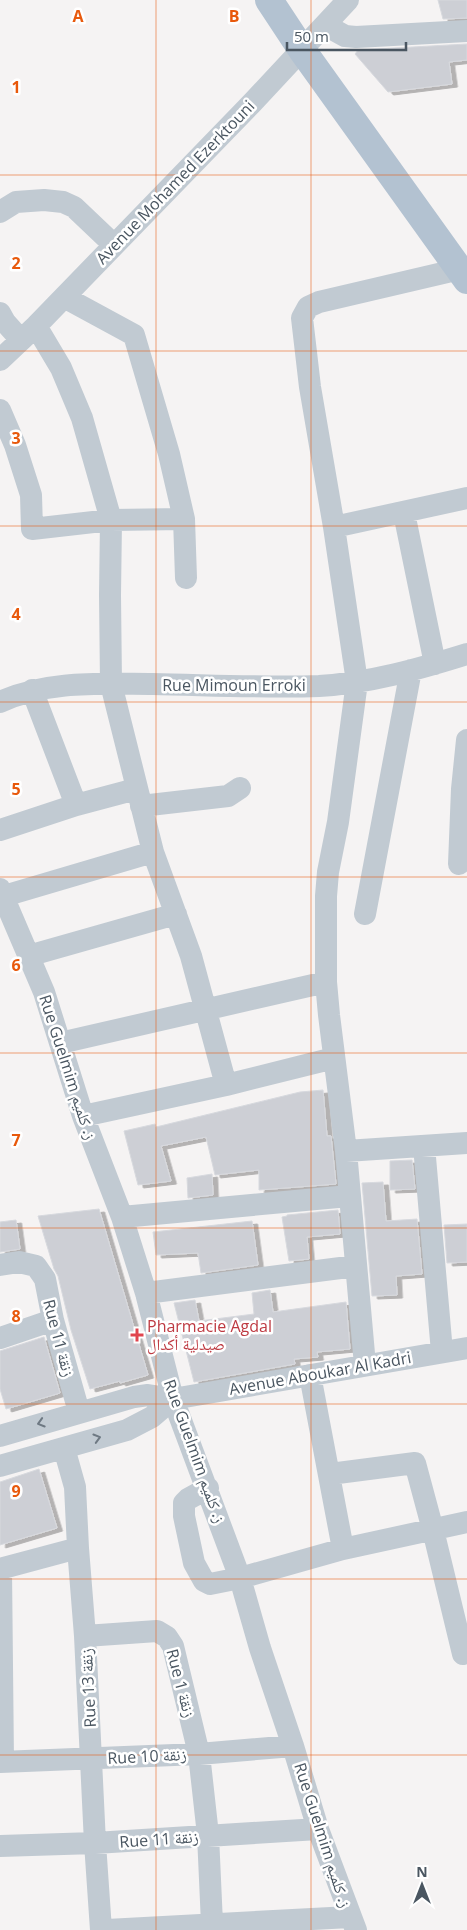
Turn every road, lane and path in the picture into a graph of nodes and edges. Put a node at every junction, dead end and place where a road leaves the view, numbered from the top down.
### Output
1 (269, 0) edge
2 (348, 0) edge
3 (325, 25) junction
4 (467, 31) edge
5 (302, 50) junction
6 (0, 212) edge
7 (114, 246) junction
8 (463, 275) edge
9 (64, 297) junction
10 (0, 313) edge
11 (28, 333) junction
12 (0, 360) edge
13 (0, 410) edge
14 (467, 498) edge
15 (404, 513) junction
16 (184, 519) junction
17 (111, 520) junction
18 (334, 527) junction
19 (186, 578) dead end
20 (467, 654) edge
21 (435, 664) junction
22 (411, 670) junction
23 (357, 682) junction
24 (111, 684) junction
25 (32, 690) junction
26 (0, 702) edge
27 (467, 740) edge
28 (240, 788) dead end
29 (139, 798) junction
30 (76, 805) junction
31 (0, 830) edge
32 (153, 852) junction
33 (459, 864) dead end
34 (2, 893) edge
35 (176, 914) junction
36 (365, 914) dead end
37 (28, 956) junction
38 (326, 982) junction
39 (205, 1009) junction
40 (60, 1043) junction
41 (334, 1058) junction
42 (226, 1085) junction
43 (83, 1116) junction
44 (467, 1143) edge
45 (424, 1146) junction
46 (346, 1151) junction
47 (349, 1196) junction
48 (122, 1217) junction
49 (0, 1265) edge
50 (356, 1266) junction
51 (146, 1293) junction
52 (53, 1320) junction
53 (0, 1338) edge
54 (467, 1348) edge
55 (442, 1352) junction
56 (365, 1365) junction
57 (310, 1375) junction
58 (173, 1399) junction
59 (80, 1412) junction
60 (0, 1436) edge
61 (64, 1448) junction
62 (0, 1466) edge
63 (330, 1474) junction
64 (208, 1488) junction
65 (467, 1522) edge
66 (433, 1530) junction
67 (78, 1548) junction
68 (343, 1549) junction
69 (1, 1569) edge
70 (240, 1578) junction
71 (85, 1636) junction
72 (463, 1654) dead end
73 (293, 1746) junction
74 (199, 1754) junction
75 (92, 1759) junction
76 (1, 1762) edge
77 (318, 1829) junction
78 (208, 1835) junction
79 (95, 1843) junction
80 (0, 1846) edge
81 (353, 1924) edge
82 (281, 1926) edge
83 (202, 1927) edge
84 (101, 1930) edge
85 (107, 1930) edge

1 - 5 main road
2 - 3 street, Avenue Mohamed Ezerktouni
3 - 4 street
3 - 5 street, Avenue Mohamed Ezerktouni
5 - 7 street, Avenue Mohamed Ezerktouni
5 - 8 main road
6 - 7 street
7 - 9 street, Avenue Mohamed Ezerktouni
8 - 18 street
9 - 11 street, Avenue Mohamed Ezerktouni
9 - 16 street
10 - 11 street
11 - 12 street, Avenue Mohamed Ezerktouni
11 - 17 street
13 - 17 street
14 - 15 street
15 - 18 street
15 - 21 street
16 - 17 street
16 - 19 street
17 - 24 street
18 - 23 street
20 - 21 street, Rue Mimoun Erroki
21 - 22 street, Rue Mimoun Erroki
22 - 23 street, Rue Mimoun Erroki
22 - 36 street
23 - 24 street, Rue Mimoun Erroki
23 - 38 street
24 - 25 street, Rue Mimoun Erroki
24 - 29 street
25 - 26 street, Rue Mimoun Erroki
25 - 30 street
27 - 33 street
28 - 29 street
29 - 30 street
29 - 32 street
30 - 31 street
32 - 34 street
32 - 35 street
34 - 37 street, Rue Guelmim ز. كلميم
35 - 37 street
35 - 39 street
37 - 40 street, Rue Guelmim ز. كلميم
38 - 39 street
38 - 41 street
39 - 40 street
39 - 42 street
40 - 43 street, Rue Guelmim ز. كلميم
41 - 42 street
41 - 46 street
42 - 43 street
43 - 48 street, Rue Guelmim ز. كلميم
44 - 45 street
45 - 46 street
45 - 55 street
46 - 47 street
47 - 48 street
47 - 50 street
48 - 51 street, Rue Guelmim ز. كلميم
49 - 52 street, Rue 11 زنقة
50 - 51 street
50 - 56 street
51 - 58 street, Rue Guelmim ز. كلميم
52 - 53 street
52 - 59 street, Rue 11 زنقة
54 - 55 street, Avenue Aboukar Al Kadri
55 - 56 street, Avenue Aboukar Al Kadri
56 - 57 street, Avenue Aboukar Al Kadri
57 - 58 street, Avenue Aboukar Al Kadri
57 - 63 street
58 - 59 street, Avenue Aboukar Al Kadri
61 -> 58 street
58 - 64 street, Rue Guelmim ز. كلميم
59 -> 60 street, Avenue Aboukar Al Kadri
61 - 62 street
61 - 67 street, Rue 13 زنقة
63 - 66 street
63 - 68 street
64 - 70 street, Rue Guelmim ز. كلميم
64 - 70 street
65 - 66 street
66 - 68 street
66 - 72 street
67 - 69 street
67 - 71 street, Rue 13 زنقة
68 - 70 street
69 - 76 street
70 - 73 street, Rue Guelmim ز. كلميم
71 - 74 street, Rue 1 زنقة
71 - 75 street, Rue 13 زنقة
73 - 74 street, Rue 10 زنقة
73 - 77 street, Rue Guelmim ز. كلميم
74 - 75 street, Rue 10 زنقة
74 - 78 street, Rue 1 زنقة
75 - 76 street, Rue 10 زنقة
75 - 79 street, Rue 13 زنقة
77 - 78 street, Rue 11 زنقة
77 - 81 street, Rue Guelmim ز. كلميم
78 - 79 street, Rue 11 زنقة
78 - 83 street, Rue 1 زنقة
79 - 80 street, Rue 11 زنقة
79 - 84 street, Rue 13 زنقة
81 - 82 street
82 - 83 street
83 - 85 street

